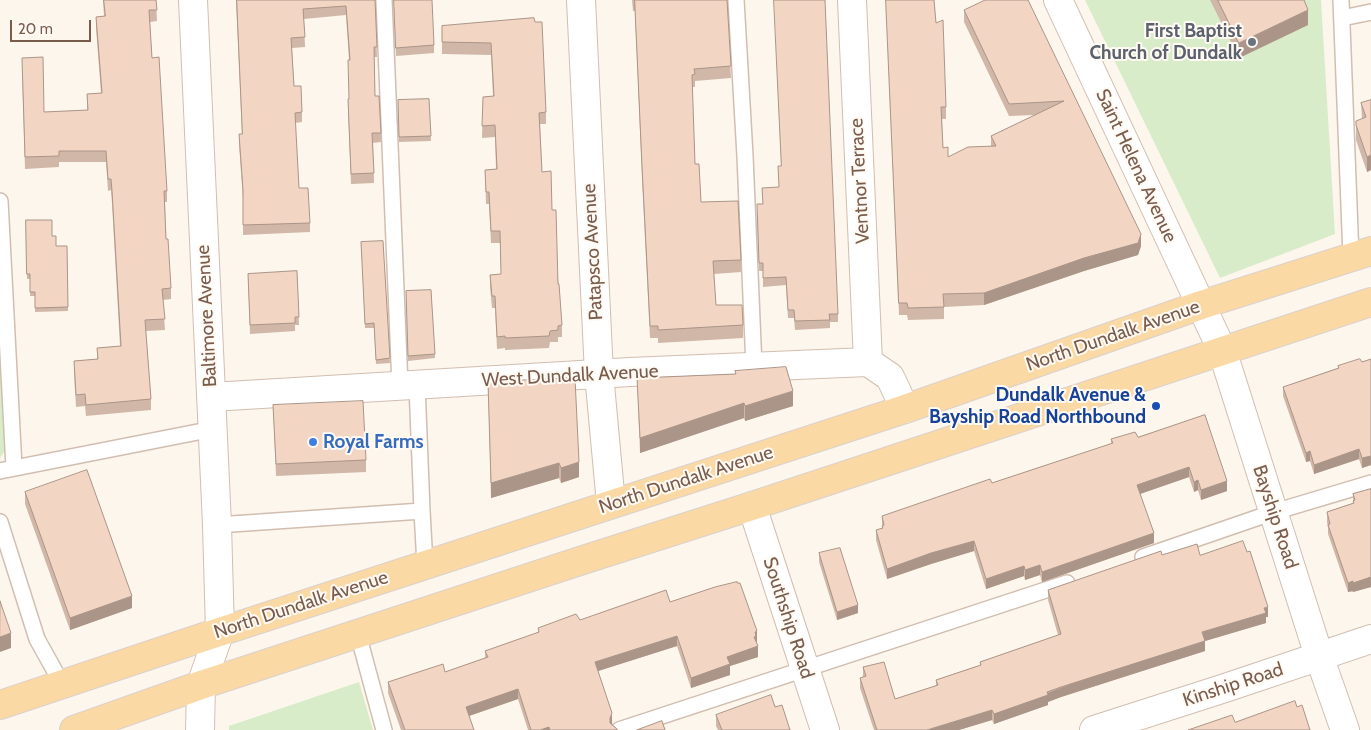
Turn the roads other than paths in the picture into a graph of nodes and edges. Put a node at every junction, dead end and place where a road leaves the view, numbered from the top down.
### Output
1 (193, 0) edge
2 (384, 0) edge
3 (581, 0) edge
4 (736, 0) edge
5 (852, 0) edge
6 (1058, 0) edge
7 (1341, 0) edge
8 (1371, 12) edge
9 (1342, 18) junction
10 (0, 201) edge
11 (1361, 254) edge
12 (1371, 302) edge
13 (1201, 305) junction
14 (1222, 350) junction
15 (868, 362) junction
16 (754, 367) junction
17 (599, 374) junction
18 (409, 386) junction
19 (211, 397) junction
20 (905, 409) junction
21 (213, 429) junction
22 (7, 469) edge
23 (1371, 483) edge
24 (611, 504) junction
25 (752, 506) junction
26 (422, 511) junction
27 (1274, 512) junction
28 (0, 522) edge
29 (217, 525) junction
30 (1133, 561) edge
31 (425, 565) junction
32 (1077, 580) edge
33 (220, 631) junction
34 (358, 634) junction
35 (1371, 639) edge
36 (1319, 656) junction
37 (805, 669) junction
38 (62, 684) junction
39 (201, 685) junction
40 (0, 705) edge
41 (74, 730) edge
42 (200, 730) edge
43 (384, 730) edge
44 (619, 730) edge
45 (825, 730) edge
46 (1094, 730) edge
47 (1345, 730) edge

1 - 19 street, Baltimore Avenue
2 - 18 lane
3 - 17 street, Patapsco Avenue
4 - 16 lane
5 - 15 street, Ventnor Terrace
6 - 13 street, Saint Helena Avenue
7 - 9 lane
8 - 9 lane
9 - 11 lane
10 - 22 lane
11 - 13 main road, North Dundalk Avenue
12 - 14 main road
13 - 14 street, Bayship Road
13 - 20 main road, North Dundalk Avenue
14 - 25 main road
14 - 27 street, Bayship Road
15 - 16 street, West Dundalk Avenue
15 - 20 street
16 - 17 street, West Dundalk Avenue
17 - 18 street, West Dundalk Avenue
17 - 24 street, Patapsco Avenue
18 - 19 street, West Dundalk Avenue
18 - 26 lane
19 - 21 street, Baltimore Avenue
20 - 24 main road, North Dundalk Avenue
21 - 22 lane
21 - 29 street, Baltimore Avenue
23 - 27 lane
24 - 31 main road, North Dundalk Avenue
25 - 34 main road
25 - 37 street, Southship Road
26 - 29 lane
26 - 31 lane
27 - 30 lane
27 - 36 street, Bayship Road
28 - 38 lane
29 - 33 street, Baltimore Avenue
31 - 33 main road, North Dundalk Avenue
32 - 37 lane
33 - 38 main road, North Dundalk Avenue
33 - 39 street
34 - 39 main road
34 - 43 lane
35 - 36 street, Kinship Road
36 - 46 street, Kinship Road
36 - 47 street, Bayship Road
37 - 44 lane
37 - 45 street, Southship Road
38 - 40 main road, North Dundalk Avenue
39 - 41 main road
39 - 42 street

